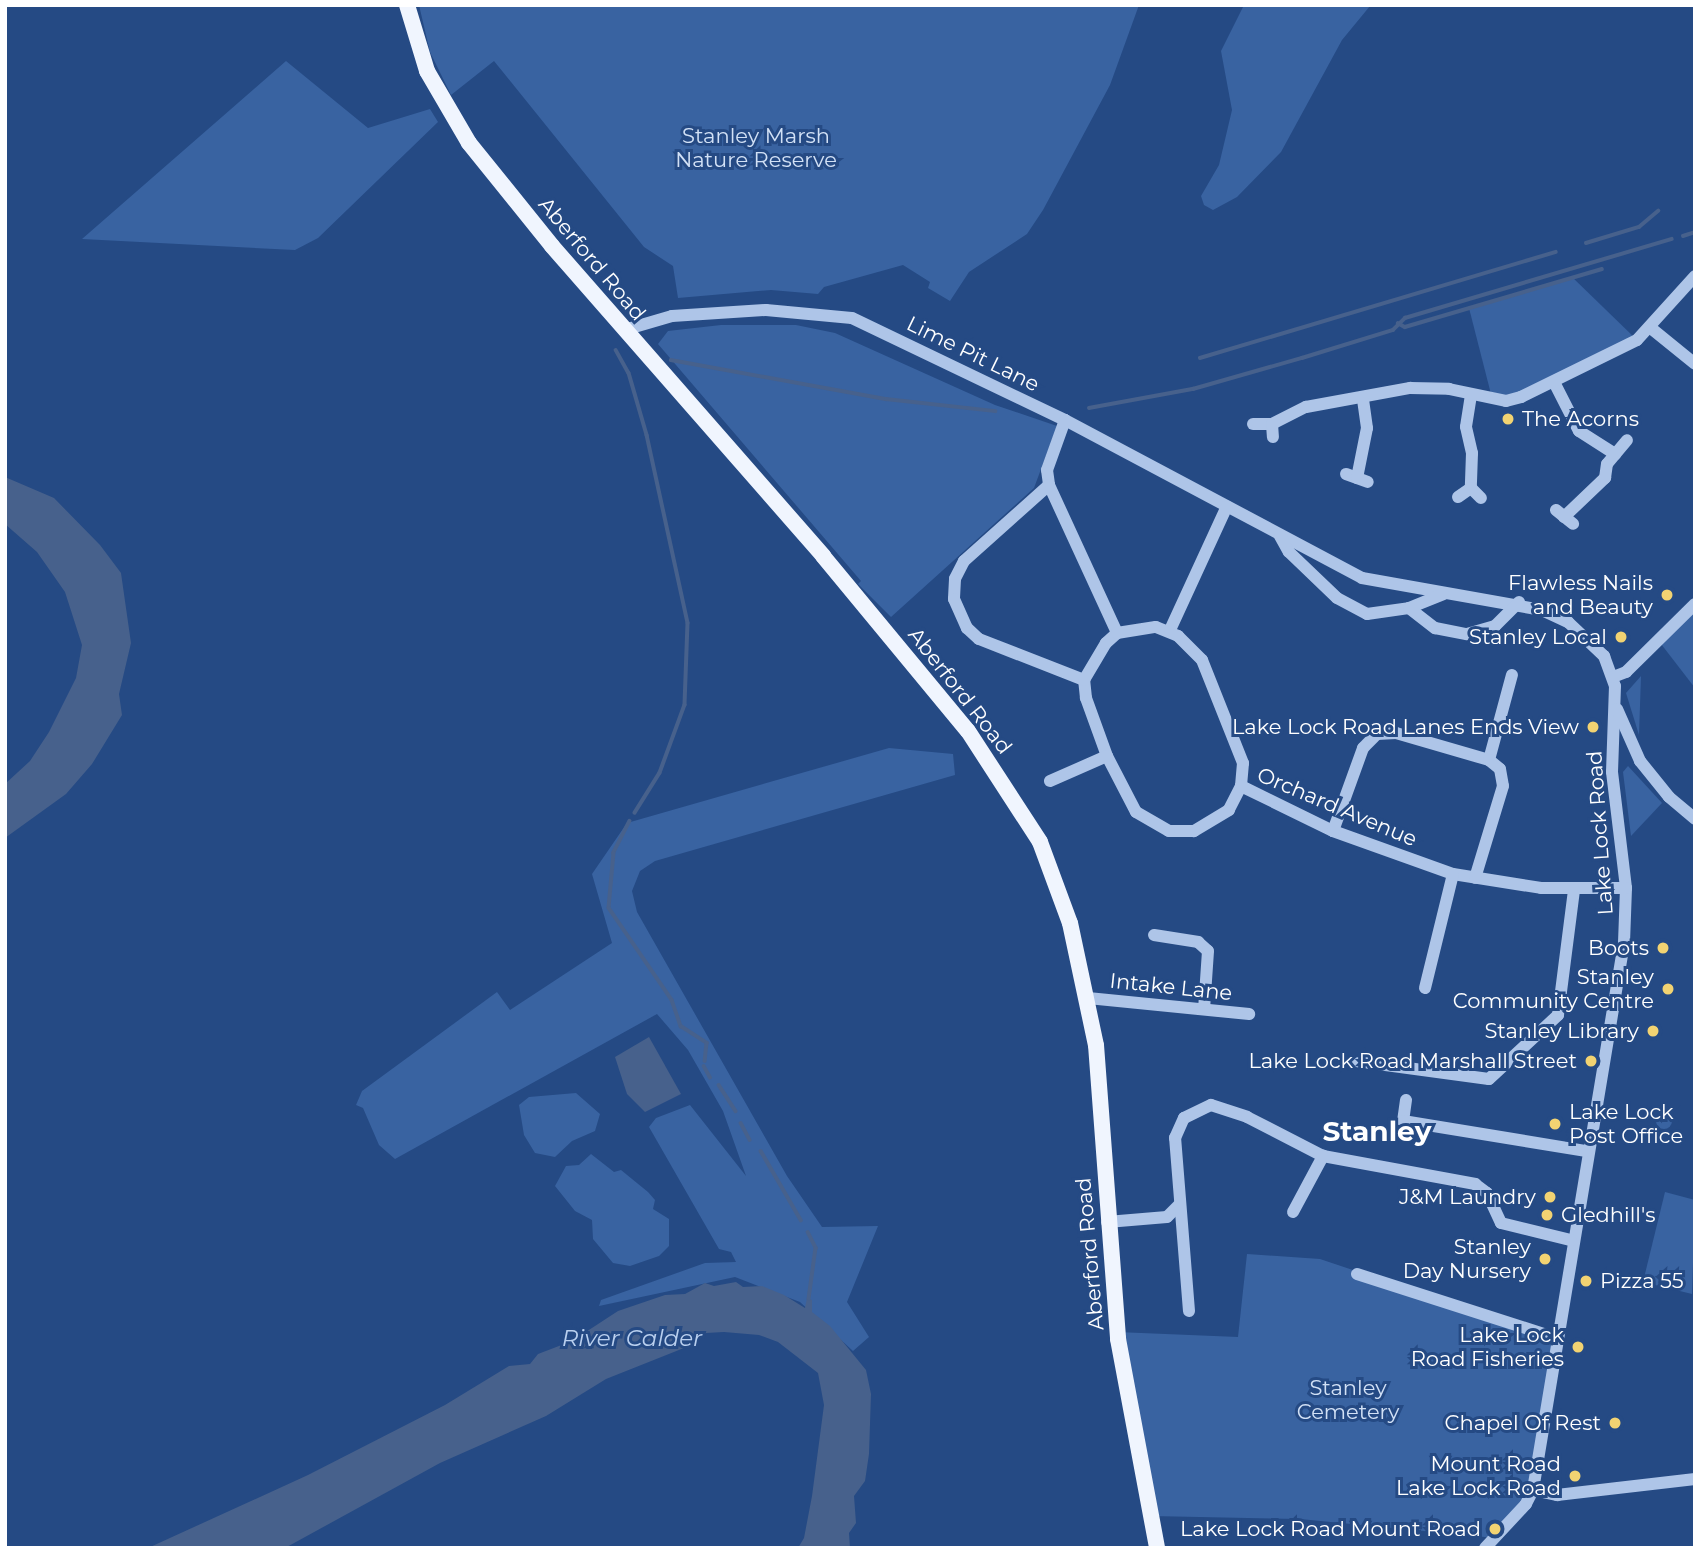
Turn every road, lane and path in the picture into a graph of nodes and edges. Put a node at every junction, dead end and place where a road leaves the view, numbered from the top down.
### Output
1 (407, 5) edge
2 (1695, 276) edge
3 (1652, 329) junction
4 (624, 330) junction
5 (1695, 364) edge
6 (1554, 382) junction
7 (1471, 394) junction
8 (1363, 398) junction
9 (1065, 420) junction
10 (1253, 424) dead end
11 (1628, 440) dead end
12 (1615, 454) junction
13 (1357, 478) dead end
14 (1049, 485) junction
15 (1471, 488) junction
16 (1458, 497) dead end
17 (1481, 498) dead end
18 (1227, 506) junction
19 (1564, 517) dead end
20 (1280, 536) junction
21 (1446, 593) junction
22 (1519, 603) junction
23 (1695, 604) edge
24 (1409, 608) junction
25 (1170, 630) junction
26 (1117, 632) junction
27 (1512, 675) dead end
28 (1614, 677) junction
29 (1084, 680) junction
30 (1616, 706) junction
31 (1107, 756) junction
32 (1612, 758) junction
33 (1489, 760) junction
34 (1640, 761) junction
35 (1050, 781) dead end
36 (1241, 786) junction
37 (1695, 819) edge
38 (1333, 831) junction
39 (1453, 874) junction
40 (1475, 878) junction
41 (1626, 888) junction
42 (1574, 890) junction
43 (1154, 935) dead end
44 (1425, 988) dead end
45 (1088, 998) junction
46 (1204, 1009) junction
47 (1249, 1014) dead end
48 (1356, 1061) dead end
49 (1406, 1100) dead end
50 (1587, 1152) junction
51 (1322, 1156) junction
52 (1180, 1204) junction
53 (1293, 1215) dead end
54 (1107, 1222) junction
55 (1571, 1240) junction
56 (1357, 1275) dead end
57 (1189, 1311) dead end
58 (1556, 1338) junction
59 (1695, 1479) edge
60 (1533, 1490) junction
61 (1157, 1548) edge
62 (1485, 1548) edge

1 - 4 main road, Aberford Road
2 - 3 street
3 - 5 street
3 - 6 street
4 - 9 street, Lime Pit Lane
4 - 45 main road, Aberford Road
6 - 7 street
6 - 12 street
7 - 8 street
7 - 15 street
8 - 10 street
8 - 13 street
9 - 14 street
9 - 18 street, Lime Pit Lane
11 - 12 street
12 - 19 street
14 - 26 street
14 - 29 street
15 - 16 street
15 - 17 street
18 - 20 street, Lime Pit Lane
18 - 25 street
20 - 21 street, Lime Pit Lane
20 - 24 street, Lime Pit Lane
21 - 22 street, Lime Pit Lane
21 - 24 street, Lime Pit Lane
22 - 24 street
22 - 28 street, Lime Pit Lane
23 - 28 street
25 - 26 street
25 - 36 street
26 - 29 street
27 - 33 street
28 - 30 street, Lake Lock Road
29 - 31 street
30 - 32 street, Lake Lock Road
30 - 34 street
31 - 35 street
31 - 36 street
32 - 34 street
32 - 41 street, Lake Lock Road
33 - 38 street
33 - 40 street
34 - 37 street
36 - 38 street, Orchard Avenue
38 - 39 street, Orchard Avenue
39 - 40 street, Orchard Avenue
39 - 44 street
40 - 42 street, Orchard Avenue
41 - 42 street, Orchard Avenue
41 - 50 street, Lake Lock Road
42 - 48 street
43 - 46 street
45 - 46 street, Intake Lane
45 - 54 main road, Aberford Road
46 - 47 street, Intake Lane
49 - 50 street
50 - 55 street, Lake Lock Road
51 - 52 street
51 - 53 street
51 - 55 street
52 - 54 street
52 - 57 street
54 - 61 main road, Aberford Road
55 - 58 street, Lake Lock Road
56 - 58 street
58 - 60 street, Lake Lock Road
59 - 60 street
60 - 62 street, Lake Lock Road

